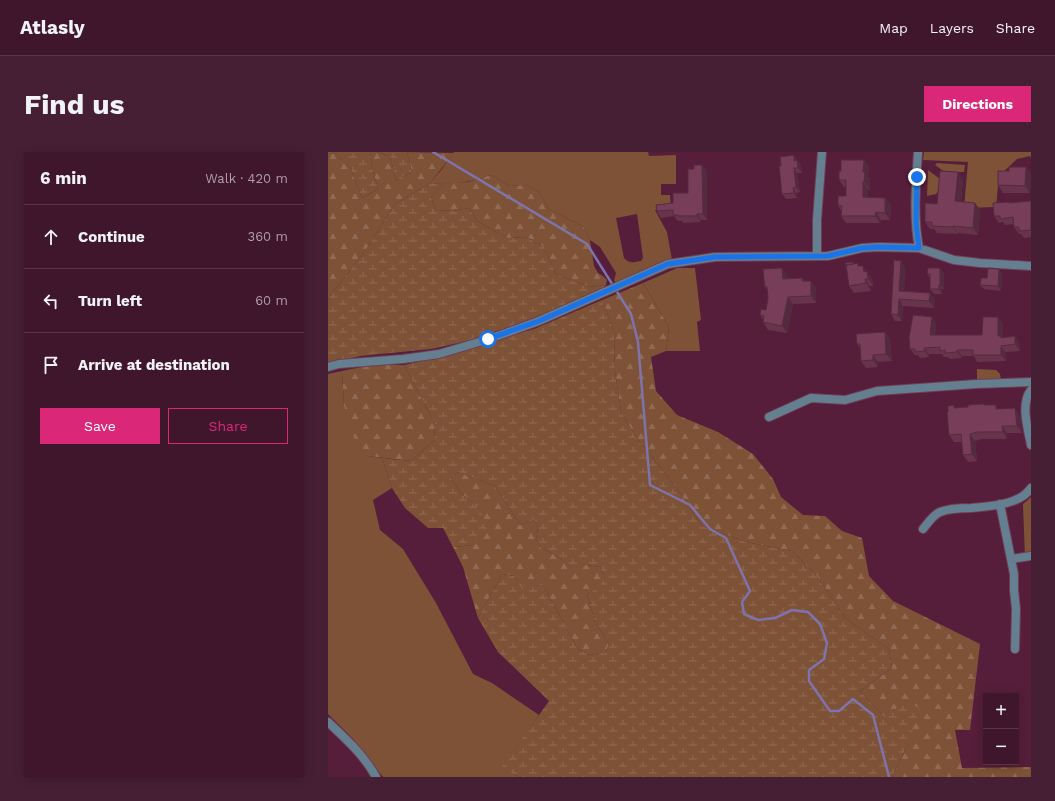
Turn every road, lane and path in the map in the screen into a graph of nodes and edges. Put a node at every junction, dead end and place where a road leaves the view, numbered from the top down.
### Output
1 (822, 152) edge
2 (918, 152) edge
3 (919, 248) junction
4 (817, 256) junction
5 (1031, 266) edge
6 (328, 367) edge
7 (1031, 382) edge
8 (1031, 390) edge
9 (769, 417) dead end
10 (1031, 445) edge
11 (1031, 488) edge
12 (1000, 504) junction
13 (923, 529) dead end
14 (1031, 556) edge
15 (1011, 559) junction
16 (1015, 649) dead end
17 (328, 722) edge
18 (376, 777) edge

1 - 4 street
2 - 3 street
3 - 4 street
3 - 5 street
4 - 6 street
7 - 9 street
8 - 10 street
11 - 12 street
12 - 13 street
12 - 15 street
14 - 15 street
15 - 16 street
17 - 18 street

